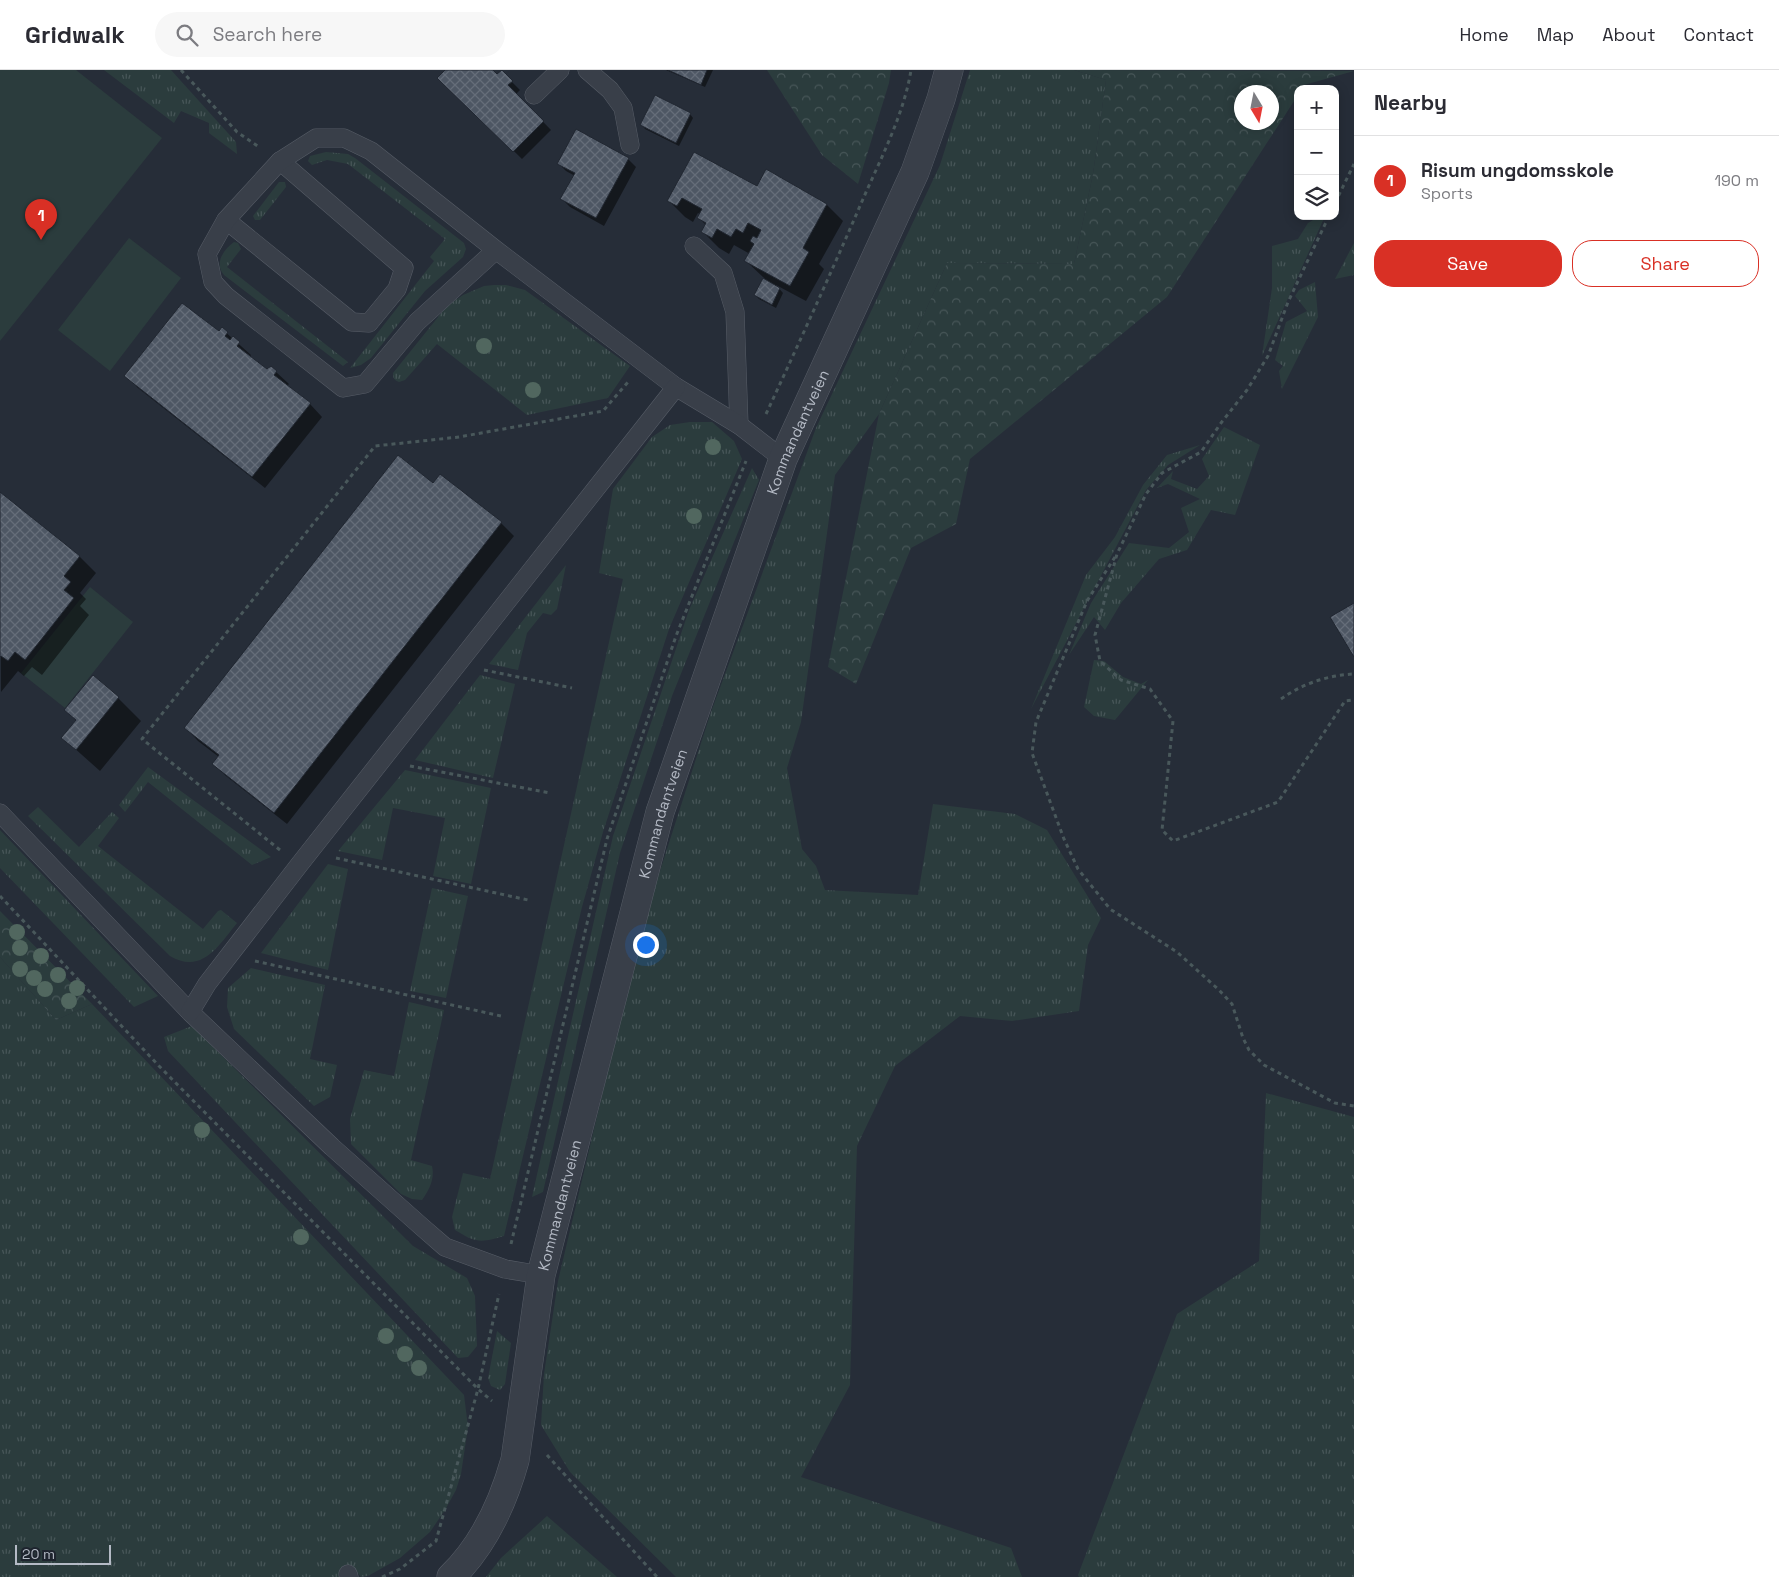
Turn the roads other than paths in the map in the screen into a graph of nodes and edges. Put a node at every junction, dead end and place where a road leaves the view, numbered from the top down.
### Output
1 (560, 70) edge
2 (587, 70) edge
3 (949, 70) edge
4 (534, 95) dead end
5 (630, 145) dead end
6 (280, 161) junction
7 (226, 220) junction
8 (694, 246) dead end
9 (496, 250) junction
10 (676, 387) junction
11 (739, 426) junction
12 (783, 459) junction
13 (0, 813) edge
14 (190, 1012) junction
15 (541, 1274) junction
16 (452, 1577) edge

1 - 4 lane
2 - 5 lane
3 - 12 street, Kommandantveien
6 - 7 lane
6 - 7 lane
6 - 9 lane
7 - 9 lane
8 - 11 lane
9 - 10 lane
10 - 11 lane
10 - 14 lane
11 - 12 lane
12 - 15 street, Kommandantveien
13 - 14 lane
14 - 15 lane
15 - 16 street, Kommandantveien

